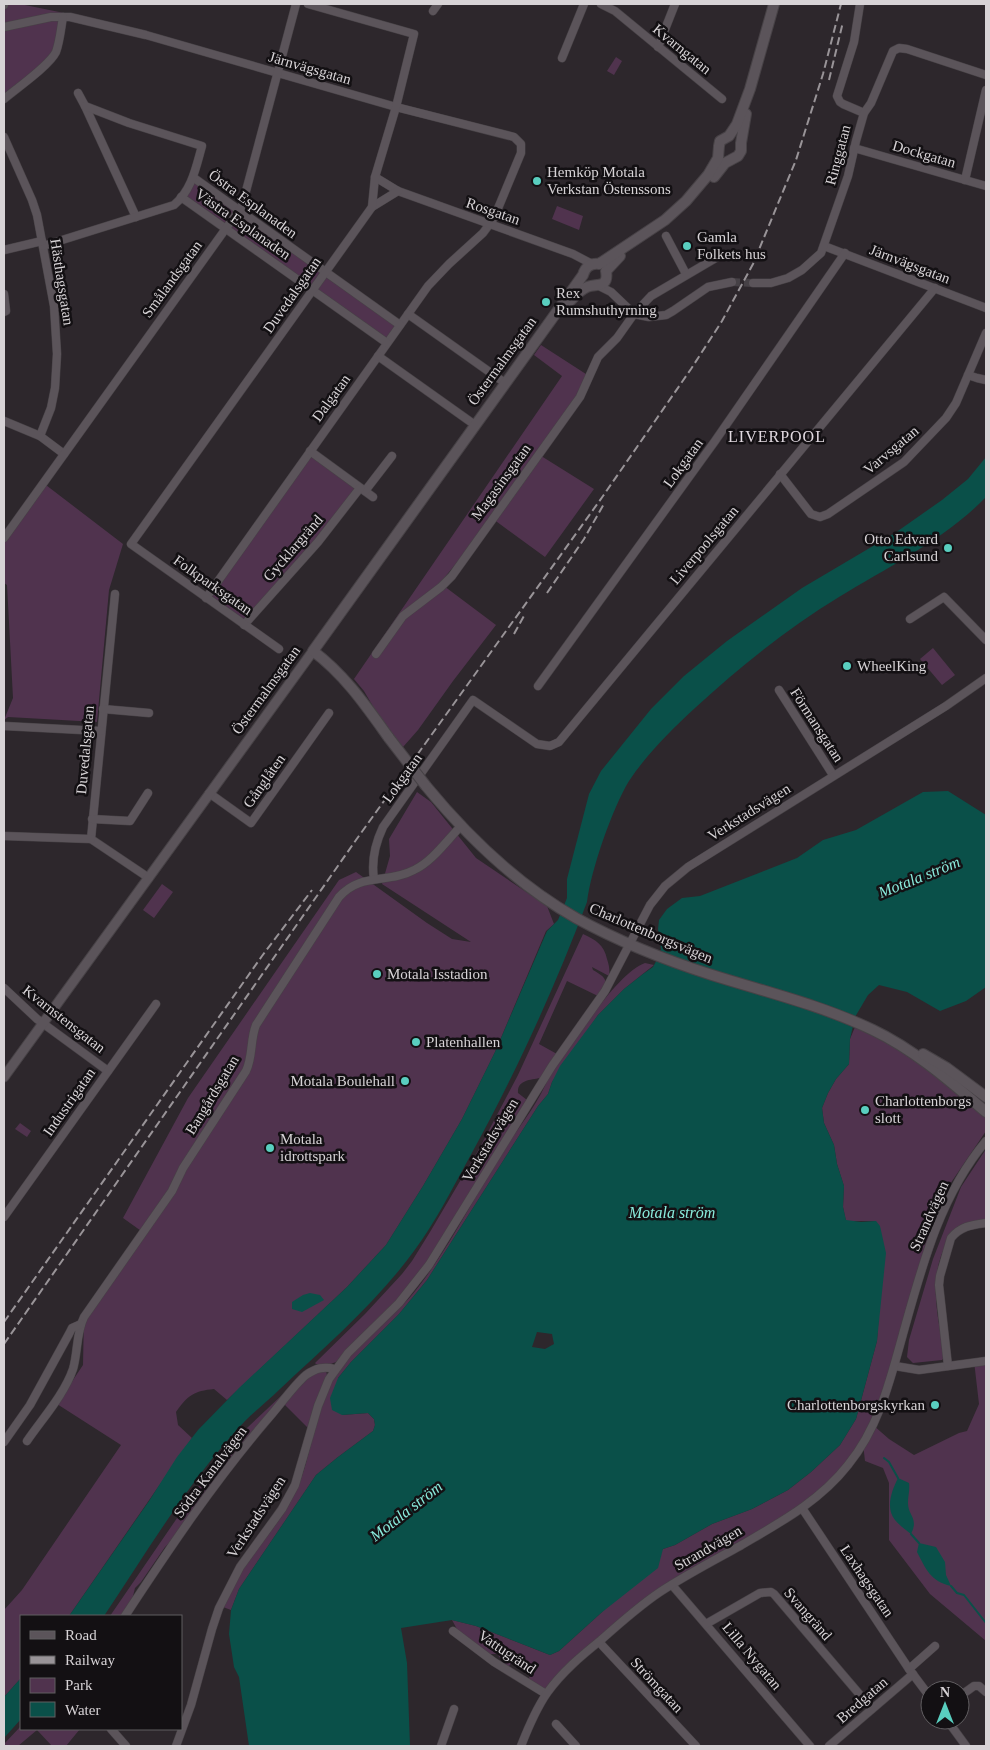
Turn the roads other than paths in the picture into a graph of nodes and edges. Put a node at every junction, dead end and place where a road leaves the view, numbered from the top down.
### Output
1 (296, 4) edge
2 (308, 4) edge
3 (438, 4) edge
4 (584, 4) edge
5 (601, 4) edge
6 (674, 4) edge
7 (774, 4) edge
8 (860, 4) edge
9 (433, 11) dead end
10 (62, 17) junction
11 (4, 27) edge
12 (658, 47) junction
13 (562, 58) dead end
14 (276, 73) junction
15 (986, 75) edge
16 (750, 89) junction
17 (986, 90) edge
18 (78, 93) dead end
19 (722, 98) dead end
20 (4, 99) edge
21 (85, 106) junction
22 (396, 107) junction
23 (864, 113) junction
24 (729, 136) junction
25 (4, 137) edge
26 (740, 143) junction
27 (854, 148) junction
28 (719, 152) junction
29 (730, 159) junction
30 (375, 177) junction
31 (194, 178) junction
32 (965, 180) junction
33 (986, 186) edge
34 (398, 191) junction
35 (181, 197) junction
36 (372, 207) junction
37 (238, 210) junction
38 (136, 218) junction
39 (489, 224) junction
40 (225, 228) junction
41 (666, 236) dead end
42 (42, 244) junction
43 (824, 246) junction
44 (4, 250) edge
45 (845, 253) junction
46 (718, 256) dead end
47 (578, 258) junction
48 (324, 272) junction
49 (584, 273) junction
50 (686, 274) junction
51 (599, 275) junction
52 (732, 282) tunnel mouth
53 (753, 283) tunnel mouth
54 (935, 288) junction
55 (312, 290) junction
56 (4, 294) edge
57 (986, 308) edge
58 (4, 312) edge
59 (408, 314) junction
60 (634, 314) junction
61 (551, 320) junction
62 (400, 325) junction
63 (986, 333) edge
64 (387, 343) junction
65 (378, 356) junction
66 (968, 375) junction
67 (986, 380) edge
68 (505, 383) junction
69 (4, 421) edge
70 (474, 425) junction
71 (40, 436) junction
72 (310, 451) junction
73 (64, 454) junction
74 (392, 456) dead end
75 (780, 474) junction
76 (363, 490) junction
77 (373, 497) dead end
78 (4, 538) edge
79 (131, 544) joint
80 (115, 594) dead end
81 (206, 598) junction
82 (910, 619) dead end
83 (244, 624) junction
84 (986, 640) edge
85 (279, 649) dead end
86 (313, 651) junction
87 (376, 654) dead end
88 (986, 678) edge
89 (538, 686) dead end
90 (779, 690) dead end
91 (473, 700) joint
92 (103, 708) junction
93 (149, 713) dead end
94 (329, 713) dead end
95 (4, 726) edge
96 (101, 731) junction
97 (833, 775) junction
98 (148, 793) dead end
99 (209, 793) junction
100 (92, 818) junction
101 (462, 825) junction
102 (4, 836) edge
103 (91, 839) junction
104 (149, 878) junction
105 (374, 879) junction
106 (630, 944) junction
107 (4, 988) edge
108 (156, 1004) dead end
109 (43, 1023) junction
110 (899, 1044) junction
111 (108, 1071) junction
112 (4, 1077) edge
113 (986, 1097) edge
114 (986, 1112) edge
115 (986, 1141) edge
116 (4, 1216) edge
117 (986, 1223) edge
118 (81, 1324) junction
119 (986, 1361) edge
120 (894, 1366) junction
121 (948, 1366) junction
122 (335, 1369) junction
123 (4, 1442) edge
124 (27, 1442) dead end
125 (802, 1508) junction
126 (672, 1585) junction
127 (126, 1615) edge
128 (706, 1624) junction
129 (452, 1631) dead end
130 (599, 1642) junction
131 (935, 1646) dead end
132 (911, 1672) junction
133 (920, 1684) edge
134 (970, 1689) edge
135 (986, 1692) edge
136 (546, 1694) junction
137 (454, 1709) dead end
138 (872, 1709) junction
139 (556, 1724) dead end
140 (113, 1730) edge
141 (954, 1730) edge
142 (126, 1746) edge
143 (176, 1746) edge
144 (440, 1746) edge
145 (520, 1746) edge
146 (576, 1746) edge
147 (696, 1746) edge
148 (810, 1746) edge
149 (830, 1746) edge
150 (966, 1746) edge

1 - 14 street, Smålandsgatan
2 - 22 street
3 - 9 street
4 - 13 street
5 - 12 street, Kvarngatan
6 - 12 street
7 - 16 main road, Östermalmsgatan
8 - 23 street, Ringgatan
10 - 11 street, Järnvägsgatan
10 - 14 street, Järnvägsgatan
10 - 20 street
12 - 19 street, Kvarngatan
14 - 22 street, Järnvägsgatan
14 - 37 street, Smålandsgatan
15 - 23 street
16 - 24 main road, Östermalmsgatan
16 - 26 main road, Östermalmsgatan
17 - 32 street
18 - 21 street
21 - 31 street, Östra Esplanaden
21 - 38 street
22 - 30 street
22 - 39 street, Järnvägsgatan
23 - 27 street, Ringgatan
24 - 26 main road
24 - 28 main road, Östermalmsgatan
25 - 42 street, Hästhagsgatan
26 - 29 main road, Östermalmsgatan
27 - 32 street, Dockgatan
27 - 43 street, Ringgatan
28 - 29 main road
28 - 51 main road, Östermalmsgatan
29 - 51 main road, Östermalmsgatan
30 - 34 street, Rosgatan
30 - 36 street
31 - 35 street, Västra Esplanaden
31 - 37 street, Östra Esplanaden
32 - 33 street, Dockgatan
34 - 36 street
34 - 39 street, Rosgatan
35 - 38 street, Västra Esplanaden
35 - 40 street, Västra Esplanaden
36 - 48 street, Duvedalsgatan
37 - 40 street, Smålandsgatan
37 - 48 street, Östra Esplanaden
38 - 42 street, Västra Esplanaden
39 - 47 street, Rosgatan
39 - 59 street, Dalgatan
40 - 55 street, Västra Esplanaden
40 - 73 street, Smålandsgatan
41 - 50 street
42 - 44 street, Västra Esplanaden
42 - 71 street, Hästhagsgatan
43 - 45 street, Järnvägsgatan
43 - 53 street, Ringgatan
45 - 54 street, Järnvägsgatan
45 - 89 street, Lokgatan
46 - 50 street, Magasinsgatan
47 - 49 street
47 - 51 street, Rosgatan
48 - 55 street, Duvedalsgatan
48 - 62 street, Östra Esplanaden
49 - 51 main road, Östermalmsgatan
49 - 51 main road
49 - 61 main road, Östermalmsgatan
50 - 60 street, Magasinsgatan
51 - 60 street
51 - 61 main road, Östermalmsgatan
52 - 60 street
54 - 57 street, Järnvägsgatan
54 - 75 street, Liverpoolsgatan
55 - 64 street, Västra Esplanaden
55 - 79 street, Duvedalsgatan
56 - 58 street
59 - 62 street, Dalgatan
59 - 68 street
60 - 87 street, Magasinsgatan
61 - 68 main road, Östermalmsgatan
62 - 64 street, Dalgatan
63 - 66 street, Varvsgatan
64 - 65 street, Dalgatan
65 - 70 street
65 - 72 street, Dalgatan
66 - 67 street
66 - 75 street, Varvsgatan
68 - 70 main road, Östermalmsgatan
69 - 71 street
70 - 86 main road, Östermalmsgatan
71 - 73 street
72 - 76 street
72 - 81 street, Dalgatan
73 - 78 street, Smålandsgatan
74 - 76 street, Gycklargränd
75 - 91 street, Liverpoolsgatan
76 - 77 street
76 - 83 street, Gycklargränd
79 - 81 street, Folkparksgatan
80 - 92 street, Duvedalsgatan
81 - 83 street, Folkparksgatan
82 - 84 street
83 - 85 street, Folkparksgatan
86 - 99 street, Östermalmsgatan
86 - 101 main road, Charlottenborgsvägen, bridge
88 - 97 street, Verkstadsvägen
90 - 97 street, Förmansgatan
91 - 105 street, Lokgatan
92 - 93 street
92 - 96 street, Duvedalsgatan
94 - 99 street, Gånglåten
95 - 96 street
96 - 100 street, Duvedalsgatan
97 - 106 street, Verkstadsvägen
98 - 100 street
99 - 104 street, Östermalmsgatan
100 - 103 street, Duvedalsgatan
101 - 105 street, Bangårdsgatan
101 - 106 main road, Charlottenborgsvägen
102 - 103 street
103 - 104 street
104 - 109 street, Östermalmsgatan
105 - 118 street, Bangårdsgatan
106 - 110 main road, Charlottenborgsvägen
106 - 122 street, Verkstadsvägen
107 - 109 street, Kvarnstensgatan
108 - 111 street, Industrigatan
109 - 111 street, Kvarnstensgatan
109 - 112 street, Östermalmsgatan
110 - 113 main road, Charlottenborgsvägen
110 - 114 main road, Charlottenborgsvägen
111 - 116 street, Industrigatan
115 - 120 street, Strandvägen
117 - 121 street, Strandvägen
118 - 123 street, Bangårdsgatan
118 - 124 street, Bangårdsgatan
119 - 121 street
120 - 121 street
120 - 125 street, Strandvägen
122 - 127 street, Södra Kanalvägen
122 - 143 street, Verkstadsvägen
125 - 126 street, Strandvägen
125 - 132 street, Laxhagsgatan
126 - 128 street, Lilla Nygatan
126 - 130 street, Strandvägen
128 - 138 street, Svangränd
128 - 148 street, Lilla Nygatan
129 - 136 street, Vattugränd
130 - 136 street, Strandvägen
130 - 147 street, Strömgatan
131 - 132 street
132 - 133 street, Laxhagsgatan
132 - 138 street, Bredgatan
134 - 135 street
136 - 145 street, Strandvägen
137 - 144 street
138 - 149 street, Bredgatan
139 - 146 street
140 - 142 street
141 - 150 street

